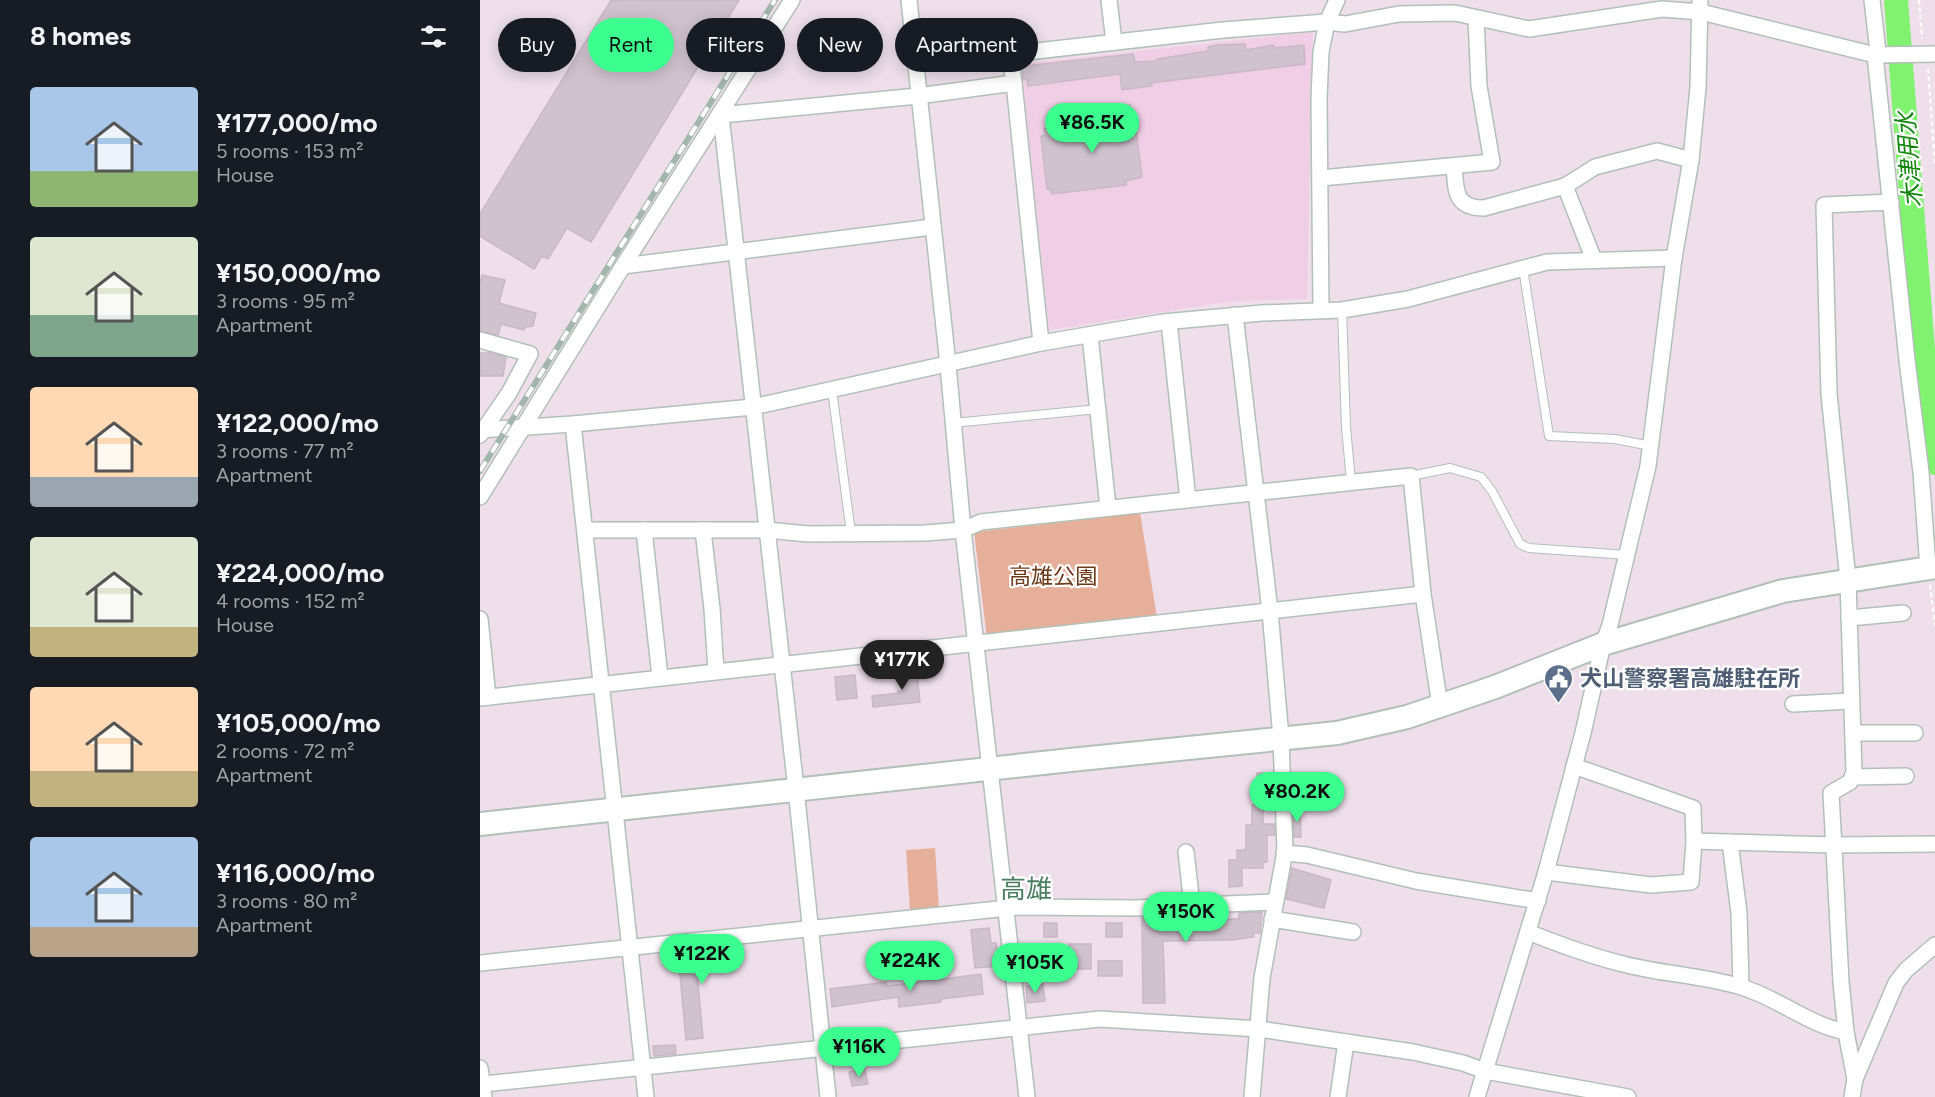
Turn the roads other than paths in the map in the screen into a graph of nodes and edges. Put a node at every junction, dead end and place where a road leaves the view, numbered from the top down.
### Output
1 (792, 0) edge
2 (909, 0) edge
3 (1108, 0) edge
4 (1338, 0) edge
5 (1872, 0) edge
6 (1701, 6) edge
7 (1476, 18) junction
8 (1328, 22) junction
9 (1114, 42) junction
10 (1926, 54) edge
11 (1881, 55) junction
12 (1014, 83) junction
13 (918, 96) junction
14 (721, 115) junction
15 (1691, 160) junction
16 (1454, 166) junction
17 (1321, 178) junction
18 (1565, 186) junction
19 (1891, 202) junction
20 (932, 227) junction
21 (737, 251) junction
22 (1674, 258) junction
23 (1594, 260) junction
24 (623, 266) junction
25 (1524, 268) junction
26 (1321, 310) junction
27 (1342, 310) junction
28 (1235, 315) junction
29 (1169, 322) junction
30 (1090, 335) junction
31 (480, 340) edge
32 (1041, 343) junction
33 (948, 365) junction
34 (832, 390) junction
35 (753, 407) junction
36 (1098, 410) junction
37 (953, 423) junction
38 (573, 424) junction
39 (523, 427) junction
40 (481, 432) edge
41 (1651, 446) junction
42 (1411, 476) junction
43 (1351, 483) junction
44 (1257, 492) junction
45 (480, 497) edge
46 (1188, 500) junction
47 (1108, 508) junction
48 (586, 530) junction
49 (644, 530) junction
50 (703, 530) junction
51 (767, 530) junction
52 (963, 530) junction
53 (851, 533) junction
54 (1627, 555) junction
55 (1931, 567) edge
56 (1848, 580) junction
57 (1423, 594) junction
58 (1270, 611) junction
59 (1903, 613) dead end
60 (1849, 618) junction
61 (480, 619) edge
62 (977, 644) junction
63 (1603, 644) junction
64 (782, 665) junction
65 (716, 671) junction
66 (660, 677) junction
67 (602, 684) junction
68 (484, 697) edge
69 (1851, 701) junction
70 (1793, 704) dead end
71 (1440, 705) junction
72 (1853, 733) junction
73 (1915, 733) dead end
74 (1281, 738) junction
75 (1574, 766) junction
76 (991, 770) junction
77 (1906, 776) dead end
78 (1852, 777) junction
79 (796, 789) junction
80 (614, 810) junction
81 (480, 824) edge
82 (1694, 841) junction
83 (1730, 842) junction
84 (1935, 844) edge
85 (1834, 845) junction
86 (1186, 852) dead end
87 (1284, 853) junction
88 (1546, 872) junction
89 (1538, 902) junction
90 (1274, 903) junction
91 (1192, 905) junction
92 (1006, 908) junction
93 (1272, 919) junction
94 (810, 928) junction
95 (1353, 932) dead end
96 (1528, 932) junction
97 (1935, 945) edge
98 (629, 947) junction
99 (480, 963) edge
100 (1741, 987) junction
101 (1020, 1028) junction
102 (1259, 1029) junction
103 (1846, 1032) junction
104 (1346, 1042) junction
105 (823, 1049) junction
106 (480, 1068) edge
107 (643, 1068) junction
108 (1485, 1071) junction
109 (1855, 1079) junction
110 (484, 1091) edge
111 (646, 1097) edge
112 (828, 1097) edge
113 (1027, 1097) edge
114 (1252, 1097) edge
115 (1338, 1097) edge
116 (1477, 1097) edge
117 (1628, 1097) edge
118 (1852, 1097) edge

1 - 14 street
2 - 13 street
3 - 9 street
4 - 8 street
5 - 11 street
6 - 7 street
6 - 11 street
6 - 15 street
7 - 8 street
7 - 16 street
8 - 9 street
8 - 17 street
9 - 12 street
10 - 11 street
11 - 19 street
12 - 13 street
12 - 32 street
13 - 14 street
13 - 20 street
14 - 21 street
14 - 24 street
15 - 18 street
15 - 22 street
16 - 17 street
16 - 18 street
17 - 26 street
18 - 23 street
19 - 55 street
19 - 56 street
20 - 21 street
20 - 33 street
21 - 24 street
21 - 35 street
22 - 23 street
22 - 41 street
23 - 25 street
24 - 39 street
25 - 27 street
25 - 41 lane
26 - 27 street
26 - 28 street
27 - 43 lane
28 - 29 street
28 - 44 street
29 - 30 street
29 - 46 street
30 - 32 street
30 - 36 street
31 - 40 street
32 - 33 street
33 - 34 street
33 - 37 street
34 - 35 street
34 - 53 lane
35 - 38 street
35 - 51 street
36 - 37 lane
36 - 47 street
37 - 52 street
38 - 39 street
38 - 48 street
39 - 40 street
39 - 45 street
41 - 54 street
42 - 43 street
42 - 54 lane
42 - 57 street
43 - 44 street
44 - 46 street
44 - 58 street
46 - 47 street
47 - 52 street
48 - 49 street
48 - 67 street
49 - 50 street
49 - 66 street
50 - 51 street
50 - 65 street
51 - 53 street
51 - 64 street
52 - 53 street
52 - 62 street
54 - 63 street
55 - 56 street
56 - 60 street
56 - 63 street
57 - 58 street
57 - 71 street
58 - 62 street
58 - 74 street
59 - 60 street
60 - 69 street
61 - 68 street
62 - 64 street
62 - 76 street
63 - 71 street
63 - 75 street
64 - 65 street
64 - 79 street
65 - 66 street
66 - 67 street
67 - 68 street
67 - 80 street
69 - 70 street
69 - 72 street
71 - 74 street
72 - 73 street
72 - 78 street
74 - 76 street
74 - 87 street
75 - 82 street
75 - 88 street
76 - 79 street
76 - 92 street
77 - 78 street
78 - 85 street
79 - 80 street
79 - 94 street
80 - 81 street
80 - 98 street
82 - 83 street
82 - 88 street
83 - 85 street
83 - 100 street
84 - 85 street
85 - 103 street
86 - 91 street
87 - 89 street
87 - 90 street
88 - 89 street
89 - 96 street
90 - 91 street
90 - 93 street
91 - 92 street
92 - 94 street
92 - 101 street
93 - 95 street
93 - 102 street
94 - 98 street
94 - 105 street
96 - 100 street
96 - 108 street
97 - 109 street
98 - 99 street
98 - 107 street
100 - 103 street
101 - 102 street
101 - 105 street
101 - 113 street
102 - 104 street
102 - 114 street
103 - 109 street
104 - 108 street
104 - 115 street
105 - 107 street
105 - 112 street
106 - 110 street
107 - 110 street
107 - 111 street
108 - 116 street
108 - 117 street
109 - 118 street

